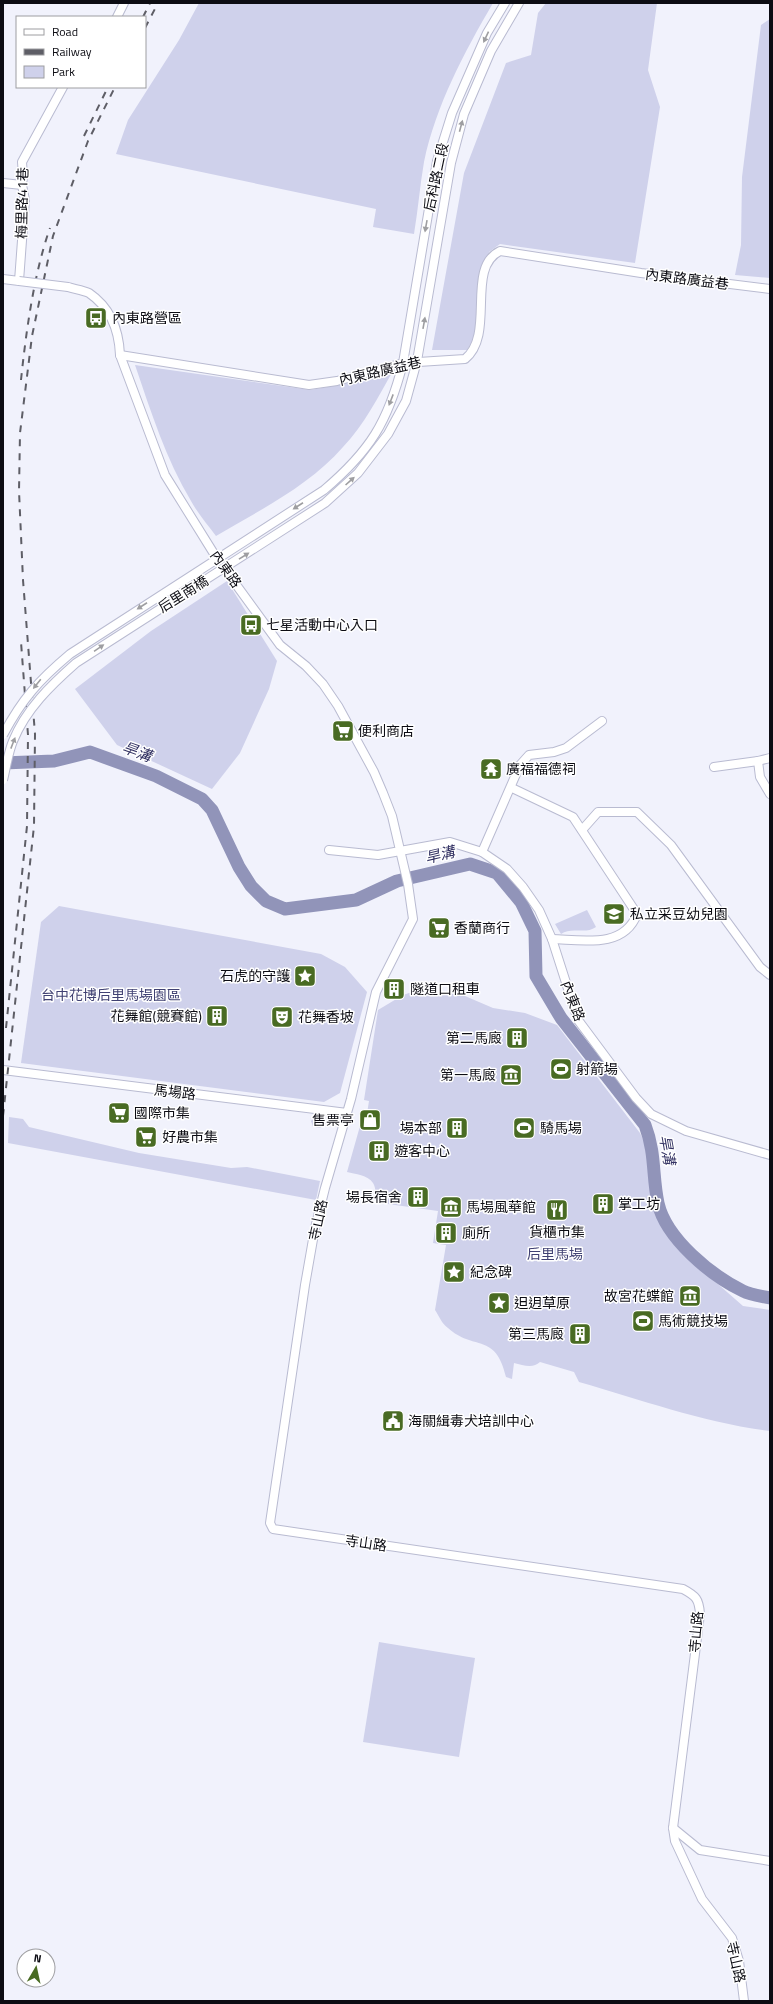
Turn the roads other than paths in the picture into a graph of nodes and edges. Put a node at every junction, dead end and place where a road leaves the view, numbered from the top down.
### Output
1 (124, 3) edge
2 (505, 3) edge
3 (519, 3) edge
4 (118, 16) edge
5 (62, 88) edge
6 (3, 183) edge
7 (22, 185) junction
8 (3, 279) edge
9 (19, 281) junction
10 (770, 289) edge
11 (120, 355) junction
12 (417, 361) junction
13 (403, 363) junction
14 (602, 720) dead end
15 (3, 736) edge
16 (770, 758) edge
17 (758, 761) junction
18 (714, 767) dead end
19 (3, 780) edge
20 (512, 788) junction
21 (770, 794) edge
22 (582, 830) junction
23 (329, 850) dead end
24 (400, 850) junction
25 (482, 852) junction
26 (408, 884) joint
27 (552, 939) junction
28 (770, 975) edge
29 (3, 1070) edge
30 (346, 1113) junction
31 (770, 1155) edge
32 (673, 1828) junction
33 (770, 1861) edge
34 (744, 2001) edge

1 - 4 street
2 -> 13 street, 后科路二段
12 -> 3 street, 后科路二段
5 - 7 street, 梅里路41巷
6 - 7 street
7 - 9 street, 梅里路41巷
8 - 9 street
9 - 11 street, 內東路, bridge
10 - 12 street, 內東路廣益巷
11 - 13 street, 內東路廣益巷
11 - 24 street, 內東路
12 - 13 street, 內東路廣益巷
19 -> 12 street, 后里南橋, bridge
13 -> 15 street, 后里南橋, bridge
14 - 20 street
16 - 17 street
17 - 18 street
17 - 21 street
20 - 22 street
20 - 25 street
22 - 27 street
22 - 28 street
23 - 24 street
24 - 25 street, 內東路
24 - 26 street, 內東路
25 - 27 street, 內東路
26 - 30 street, 寺山路
27 - 31 street, 內東路
29 - 30 street, 馬場路
30 - 32 street, 寺山路
32 - 33 street
32 - 34 street, 寺山路

